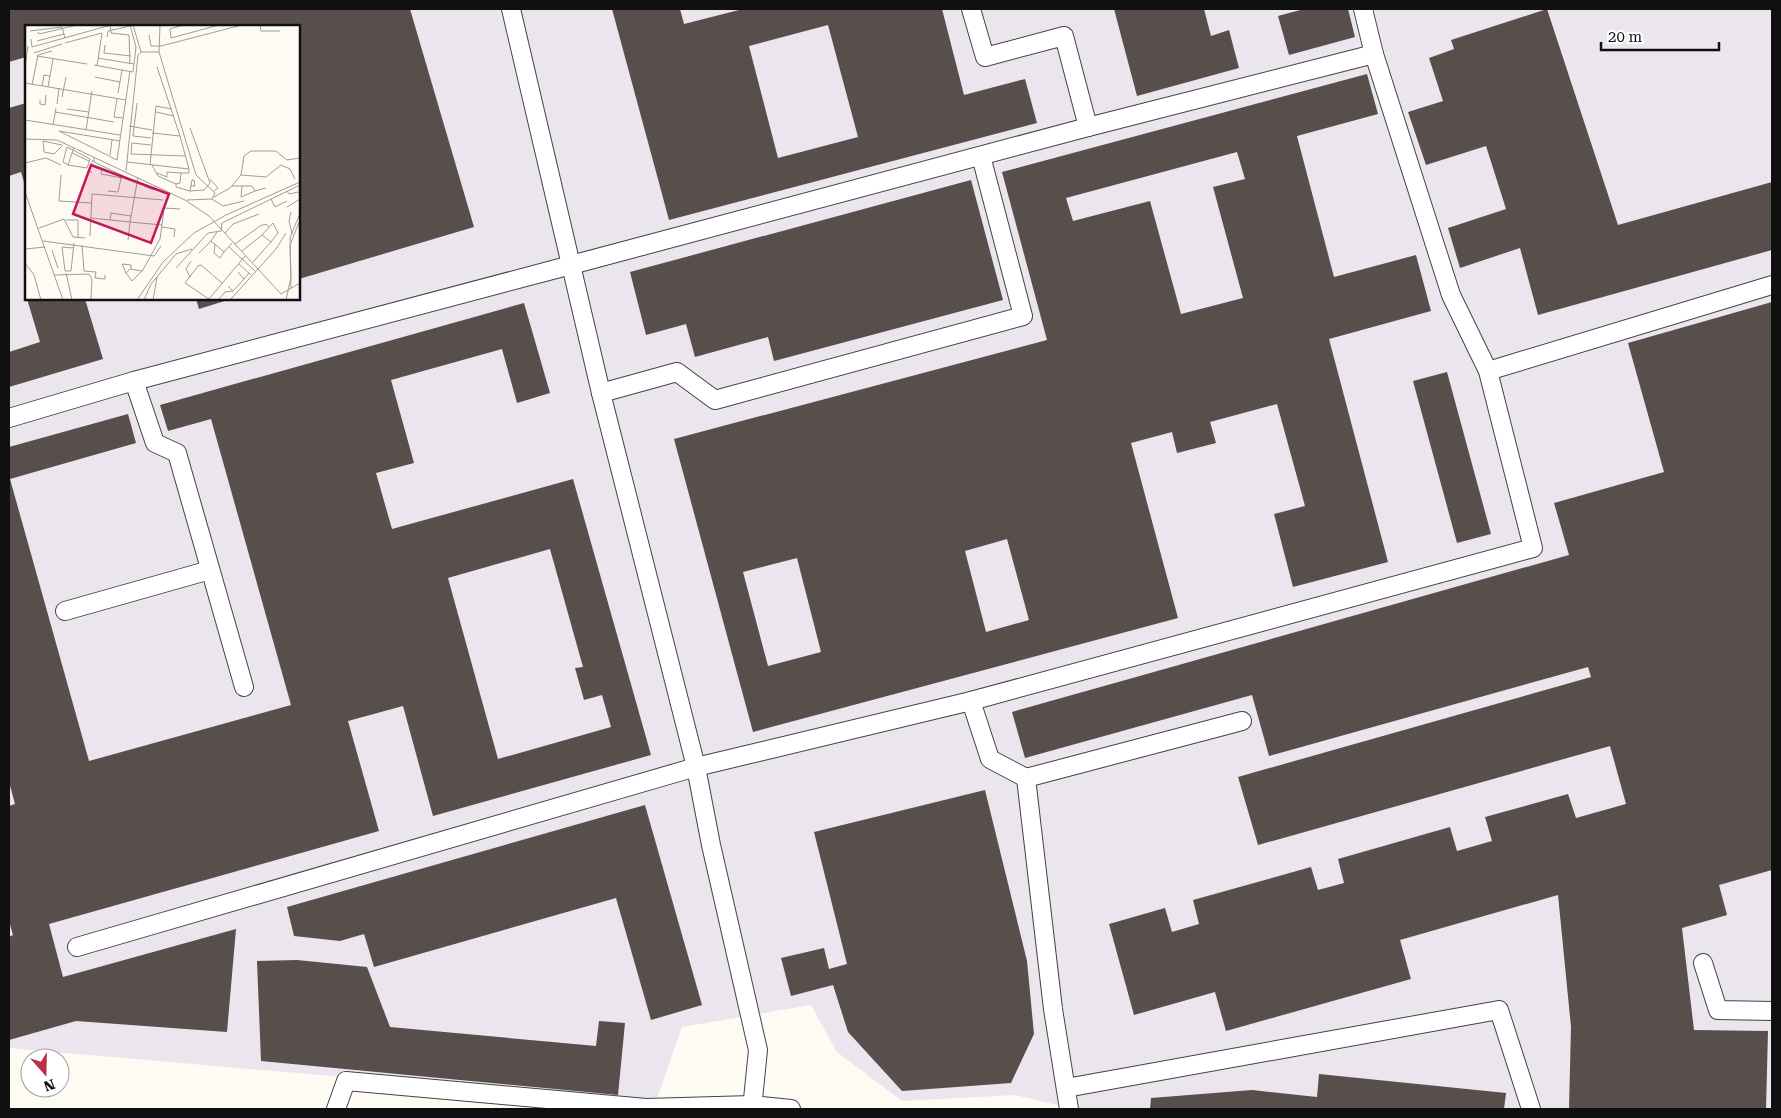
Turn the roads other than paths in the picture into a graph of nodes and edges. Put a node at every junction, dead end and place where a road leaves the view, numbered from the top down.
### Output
1 (510, 9) edge
2 (971, 9) edge
3 (1363, 9) edge
4 (1374, 54) junction
5 (1088, 127) junction
6 (981, 156) junction
7 (571, 265) junction
8 (1772, 285) edge
9 (1488, 371) junction
10 (134, 382) junction
11 (601, 393) junction
12 (9, 418) edge
13 (210, 570) junction
14 (65, 612) dead end
15 (244, 687) dead end
16 (971, 701) junction
17 (1242, 721) dead end
18 (696, 766) junction
19 (1026, 778) junction
20 (77, 947) dead end
21 (1703, 963) dead end
22 (1772, 1011) edge
23 (1066, 1088) junction
24 (752, 1107) edge
25 (336, 1109) edge
26 (790, 1109) edge
27 (1069, 1109) edge
28 (1531, 1109) edge

1 - 7 lane
2 - 5 lane
3 - 4 lane
4 - 5 lane
4 - 9 lane
5 - 6 lane
6 - 7 lane
6 - 11 lane
7 - 10 lane
7 - 11 lane
8 - 9 lane
9 - 16 lane
10 - 12 lane
10 - 13 lane
11 - 18 lane
13 - 14 lane
13 - 15 lane
16 - 18 lane
16 - 19 lane
17 - 19 lane
18 - 20 lane
18 - 24 lane
19 - 23 lane
21 - 22 lane
23 - 27 lane
23 - 28 lane
24 - 25 lane
24 - 26 lane

